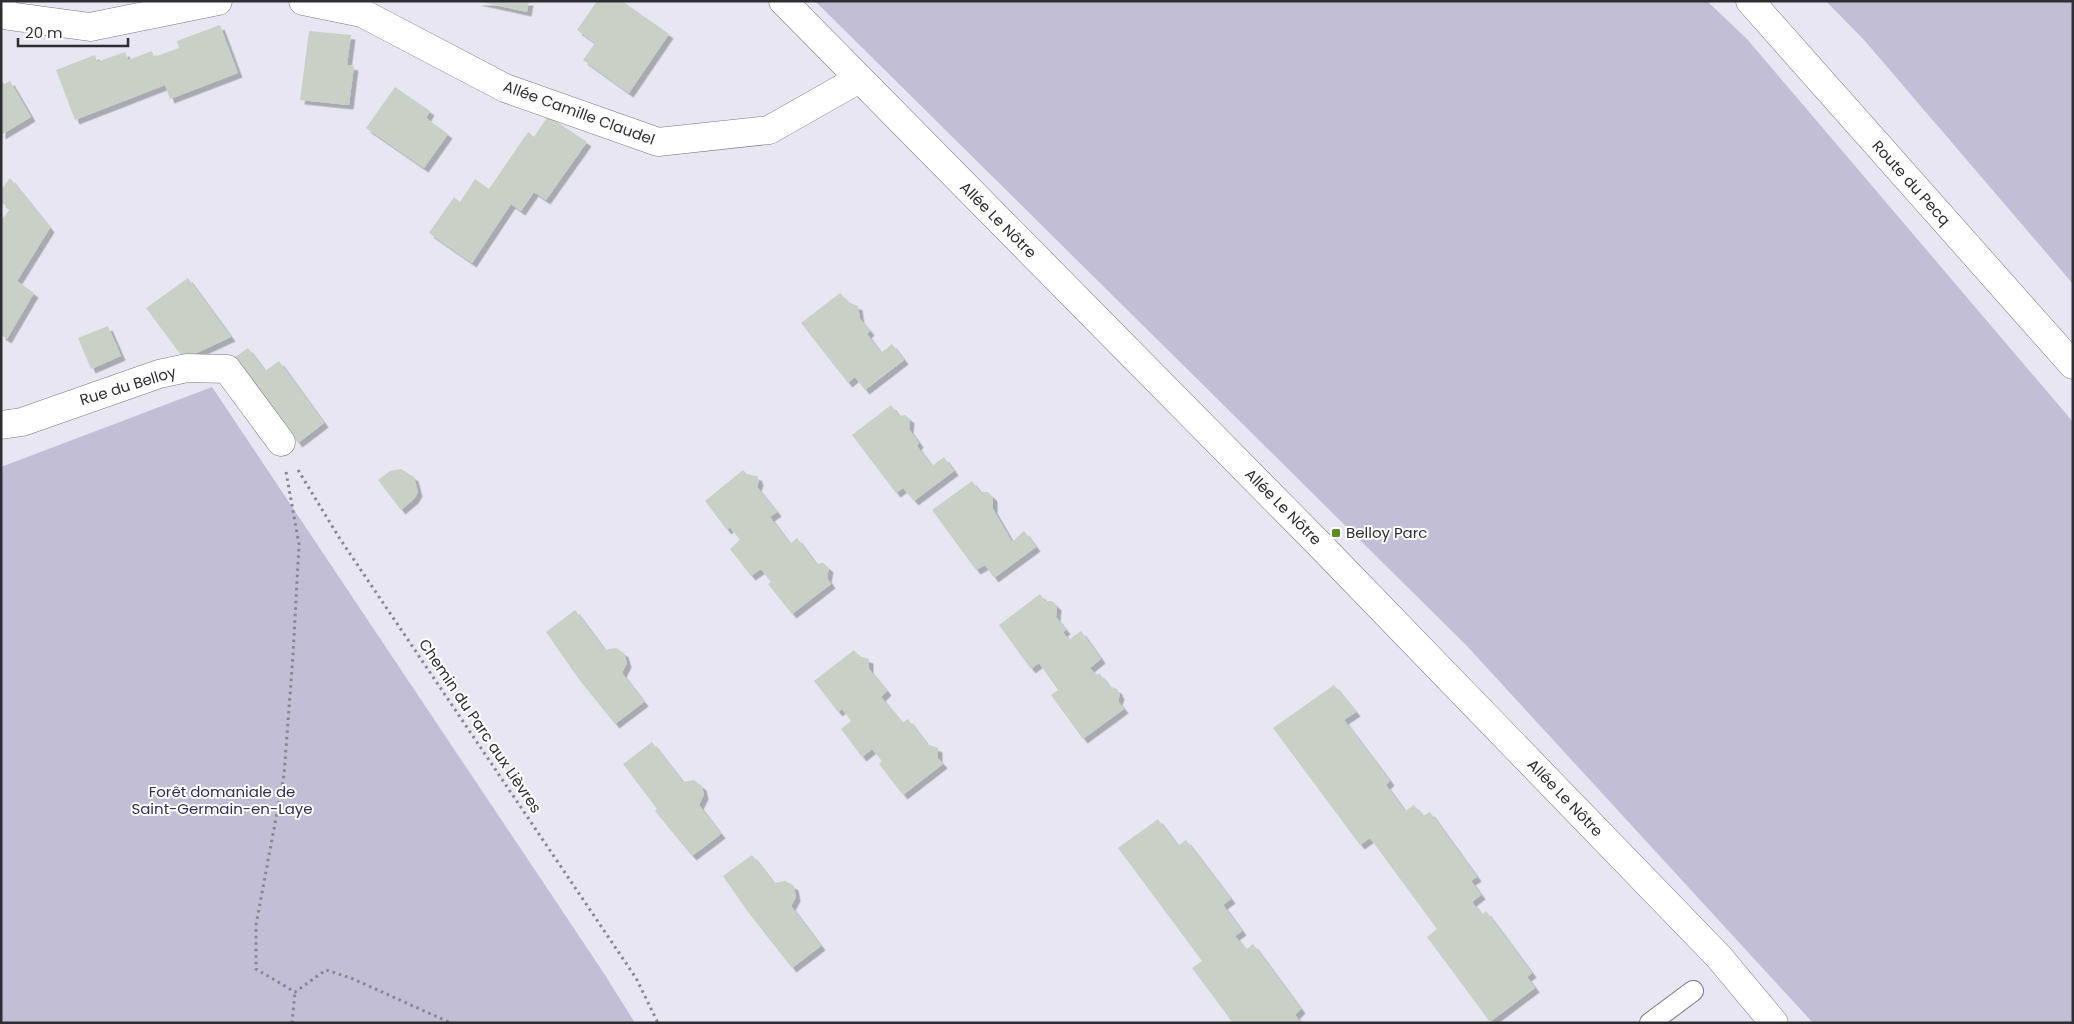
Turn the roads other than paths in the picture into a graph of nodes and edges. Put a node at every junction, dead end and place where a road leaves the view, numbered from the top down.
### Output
1 (218, 1) edge
2 (303, 1) edge
3 (783, 1) edge
4 (1750, 1) edge
5 (1, 6) edge
6 (860, 80) junction
7 (2073, 365) edge
8 (1, 425) edge
9 (281, 442) road end
10 (1693, 991) dead end
11 (1650, 1023) edge
12 (1774, 1023) edge

1 - 5 street
2 - 6 street, Allée Camille Claudel
3 - 6 street, Allée Le Nôtre
4 - 7 street, Route du Pecq
6 - 12 street, Allée Le Nôtre
8 - 9 street, Rue du Belloy
10 - 11 lane

